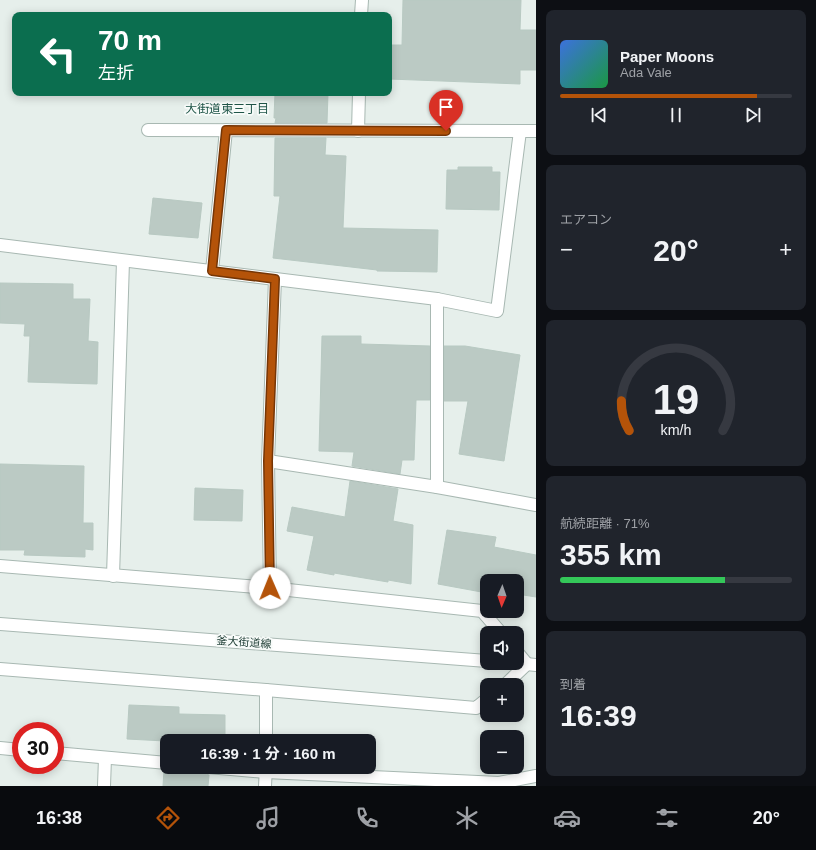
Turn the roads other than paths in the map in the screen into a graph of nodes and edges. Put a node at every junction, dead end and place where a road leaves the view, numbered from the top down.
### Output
1 (362, 0) edge
2 (361, 12) edge
3 (359, 96) edge
4 (148, 130) dead end
5 (226, 130) junction
6 (358, 131) junction
7 (520, 131) junction
8 (536, 131) edge
9 (0, 245) edge
10 (123, 261) junction
11 (212, 271) junction
12 (275, 279) junction
13 (437, 299) junction
14 (268, 461) junction
15 (437, 487) junction
16 (536, 504) edge
17 (0, 566) edge
18 (113, 576) junction
19 (270, 588) junction
20 (0, 624) edge
21 (495, 626) edge
22 (480, 659) edge
23 (527, 664) edge
24 (0, 669) edge
25 (512, 678) edge
26 (266, 690) junction
27 (480, 705) edge
28 (266, 734) edge
29 (0, 748) edge
30 (12, 749) edge
31 (64, 754) edge
32 (104, 758) junction
33 (160, 762) edge
34 (266, 774) edge
35 (316, 774) edge
36 (536, 776) edge
37 (427, 783) edge
38 (104, 786) edge
39 (265, 786) edge

1 - 2 street
3 - 6 street
4 - 5 street
5 - 6 street
5 - 11 street
6 - 7 street
7 - 8 street
7 - 13 street
9 - 10 street
10 - 11 street
10 - 18 street
11 - 12 street
12 - 13 street
12 - 14 street
13 - 15 street
14 - 15 street
14 - 19 street
15 - 16 street
17 - 18 street
18 - 19 street
19 - 21 street
20 - 22 street, 釜大街道線
23 - 25 street
24 - 26 street
26 - 27 street
26 - 28 street
29 - 30 street
31 - 32 street
32 - 33 street
32 - 38 street
34 - 39 street
35 - 37 street
36 - 37 street

